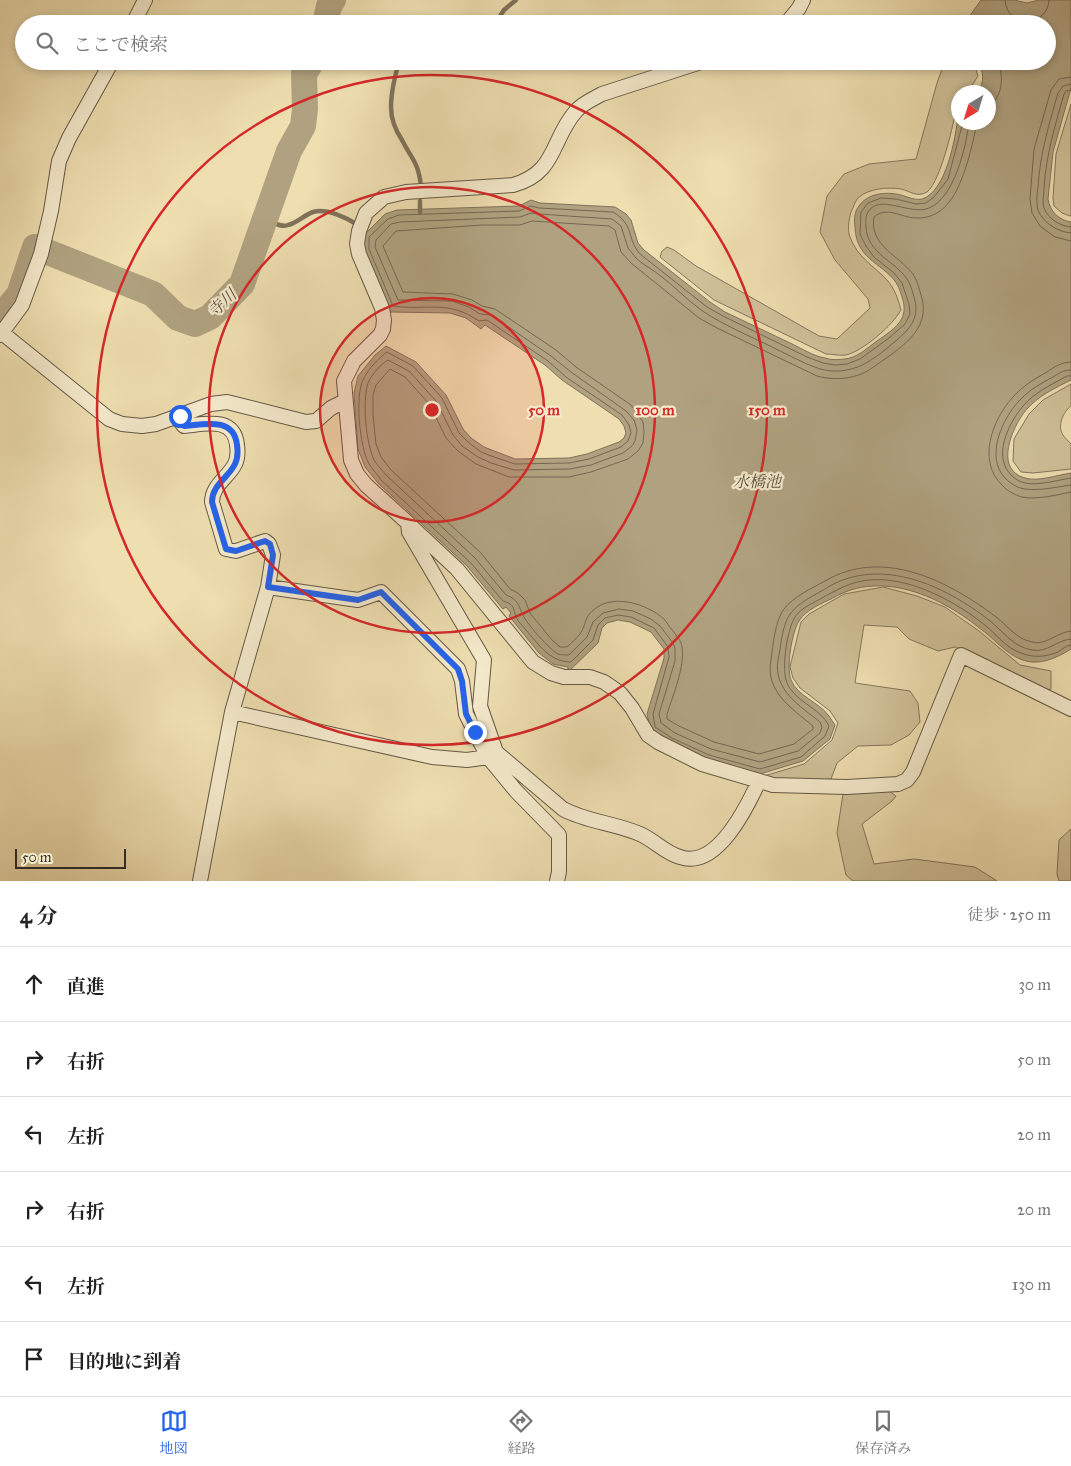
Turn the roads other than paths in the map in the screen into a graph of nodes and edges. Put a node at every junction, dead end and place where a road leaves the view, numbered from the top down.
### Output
1 (146, 0) edge
2 (803, 0) edge
3 (138, 15) edge
4 (793, 15) edge
5 (107, 70) edge
6 (676, 70) edge
7 (0, 334) edge
8 (345, 401) junction
9 (177, 417) junction
10 (408, 523) junction
11 (268, 587) junction
12 (1071, 710) edge
13 (232, 712) junction
14 (492, 754) junction
15 (759, 781) junction
16 (200, 881) edge
17 (557, 881) edge

1 - 3 street
2 - 4 street
5 - 7 street
6 - 8 street
7 - 9 street
8 - 9 street
8 - 10 street
9 - 11 street
10 - 14 street
10 - 15 street
11 - 13 street
11 - 14 street
12 - 15 street
13 - 14 street
13 - 16 street
14 - 15 street
14 - 17 street

